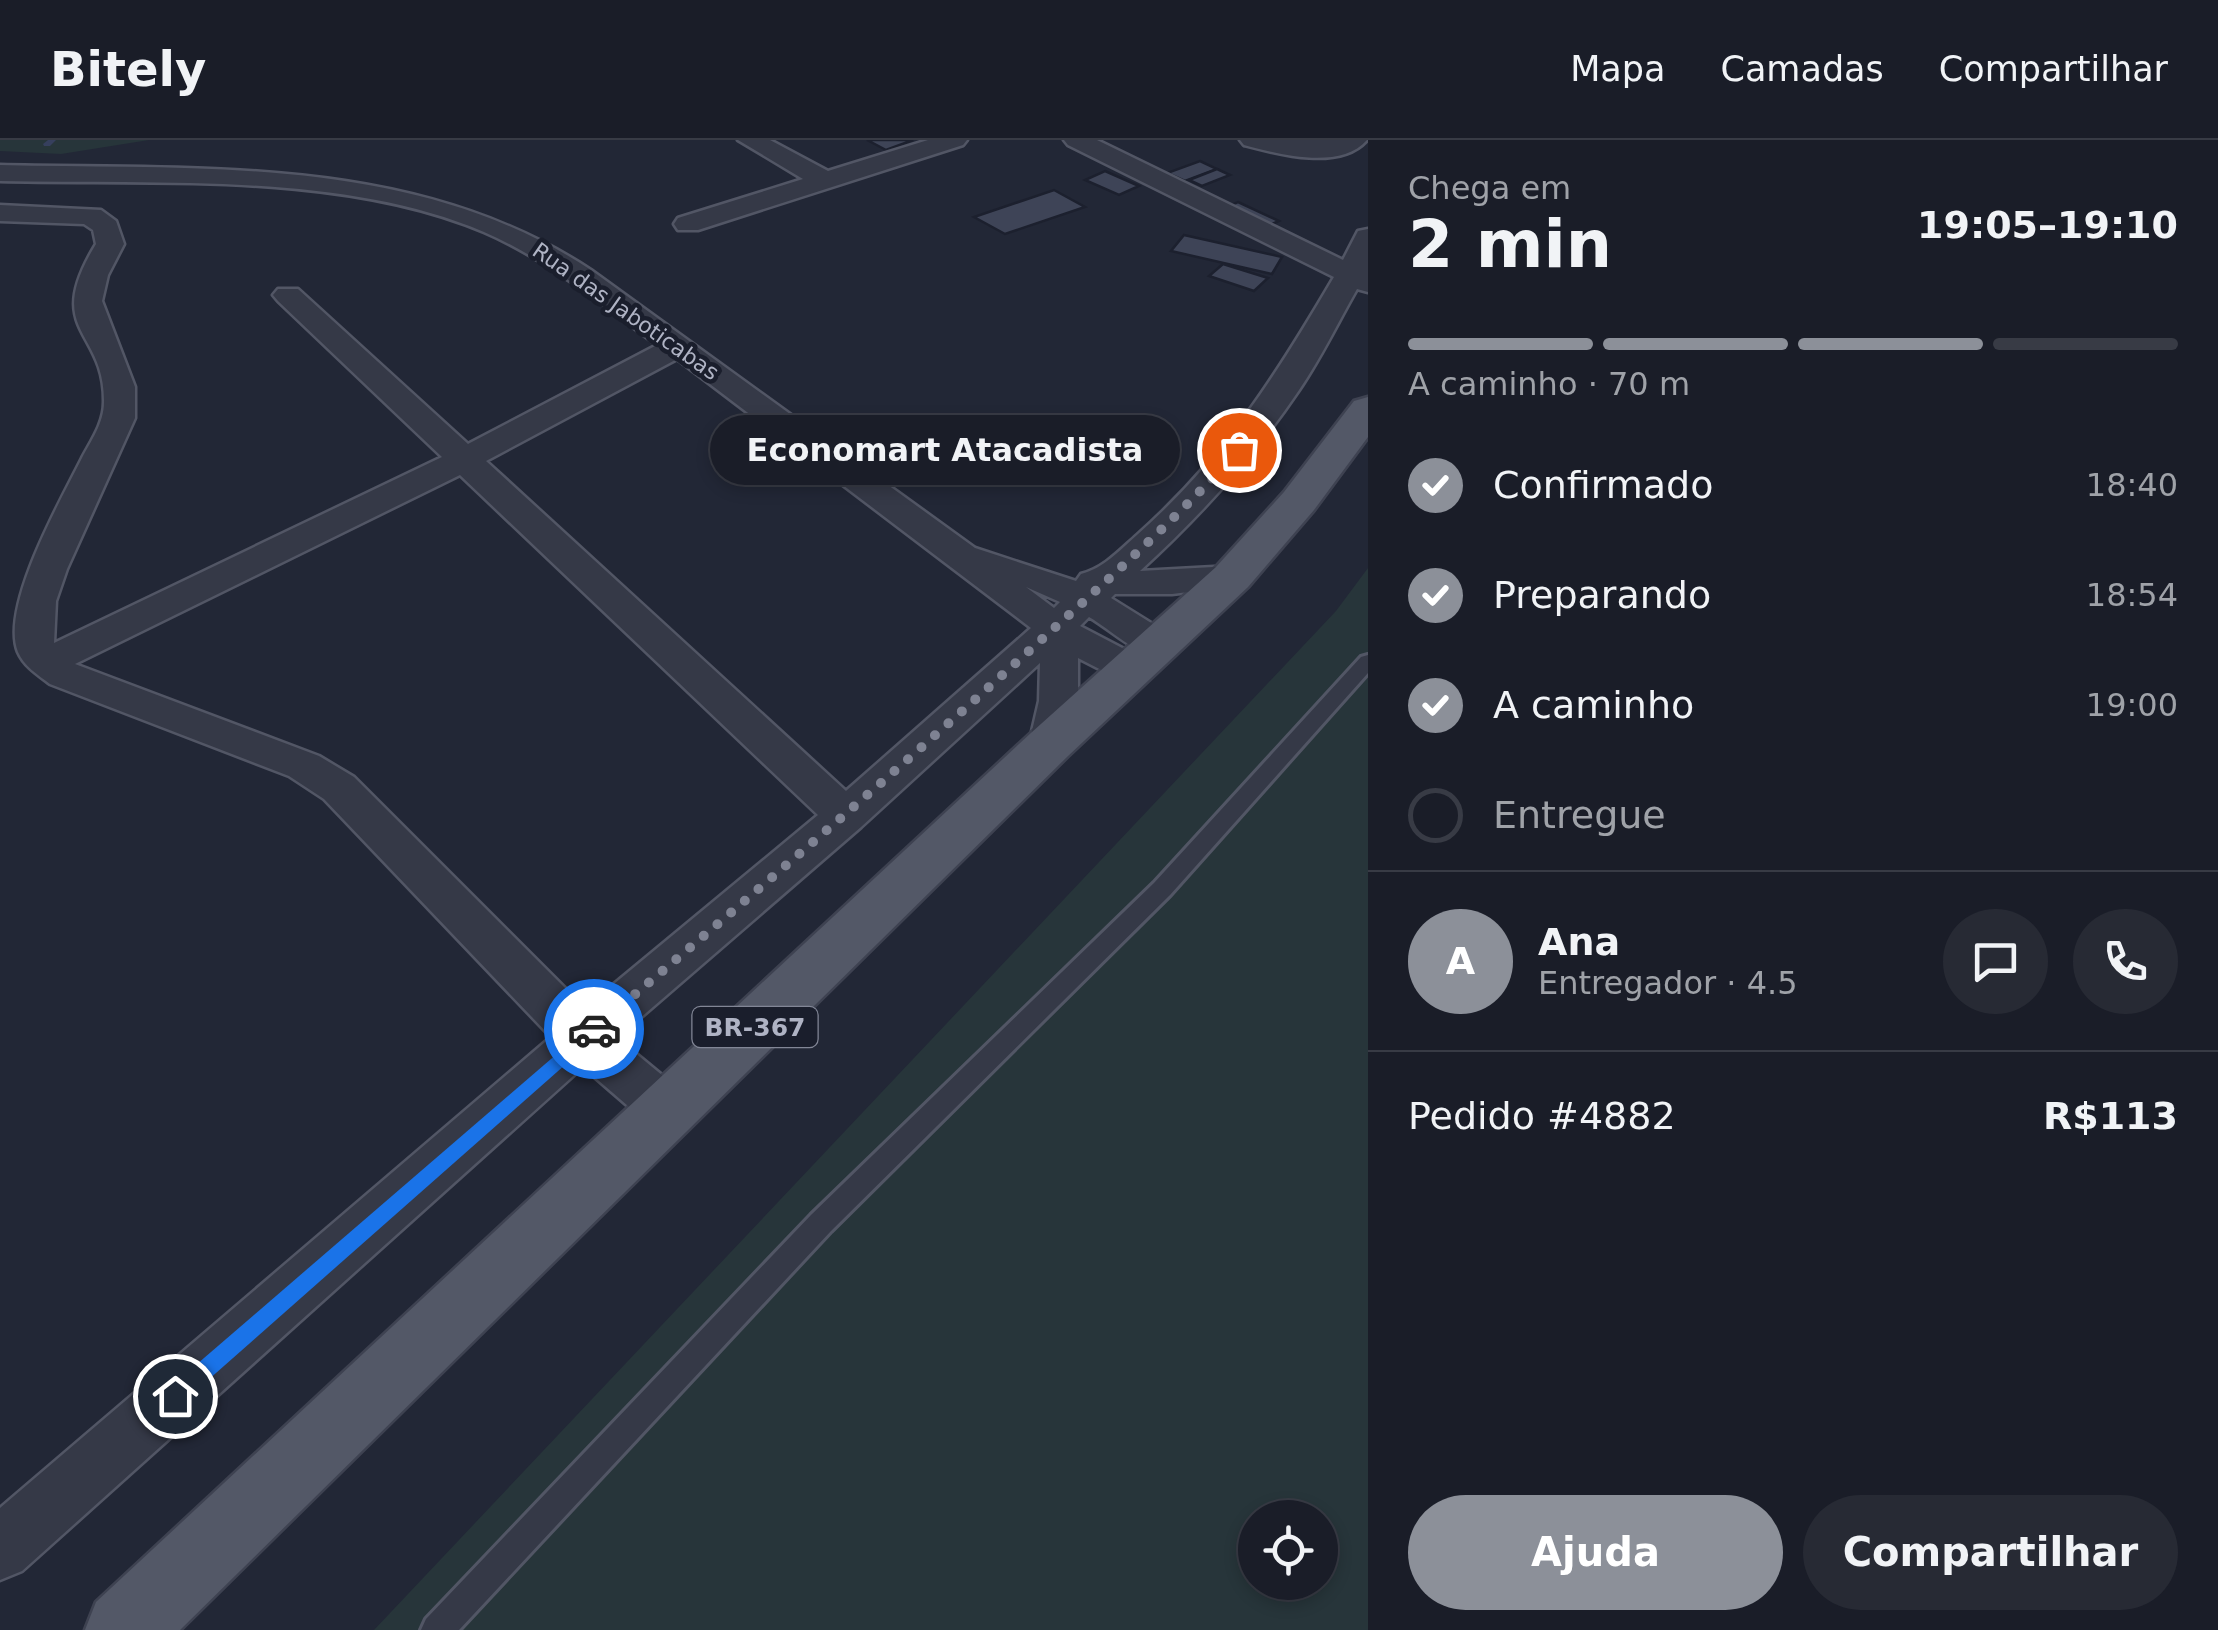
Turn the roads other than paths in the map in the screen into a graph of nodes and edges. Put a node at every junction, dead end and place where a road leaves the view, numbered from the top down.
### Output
1 (751, 140) edge
2 (954, 140) edge
3 (1077, 140) edge
4 (1253, 140) edge
5 (1354, 140) edge
6 (0, 173) edge
7 (824, 180) junction
8 (0, 214) edge
9 (688, 224) dead end
10 (1362, 265) edge
11 (288, 294) dead end
12 (678, 346) junction
13 (1368, 408) edge
14 (463, 460) junction
15 (962, 556) junction
16 (1232, 577) junction
17 (1099, 591) junction
18 (1053, 629) junction
19 (1146, 657) junction
20 (46, 662) junction
21 (1368, 662) edge
22 (1050, 744) junction
23 (846, 816) junction
24 (583, 1038) junction
25 (668, 1110) junction
26 (0, 1549) edge
27 (124, 1630) edge
28 (437, 1630) edge

1 - 7 street
2 - 7 street
3 - 10 street
4 - 5 street
6 - 12 street, Rua das Jaboticabas
7 - 9 street
8 - 20 street
10 - 17 street
11 - 14 street
12 - 14 street
12 - 15 street, Rua das Jaboticabas
13 - 16 main road, BR-367
14 - 20 street
14 - 23 street
15 - 17 street
15 - 18 street, Rua das Jaboticabas
16 - 17 street
16 - 19 main road, BR-367
17 - 18 street
17 - 19 street
18 - 19 street, Rua das Jaboticabas
18 - 22 street
18 - 23 street
19 - 22 main road, BR-367
20 - 24 street
21 - 28 lane
22 - 25 main road, BR-367
23 - 24 street
24 - 25 street
24 - 26 street
25 - 27 main road, BR-367

